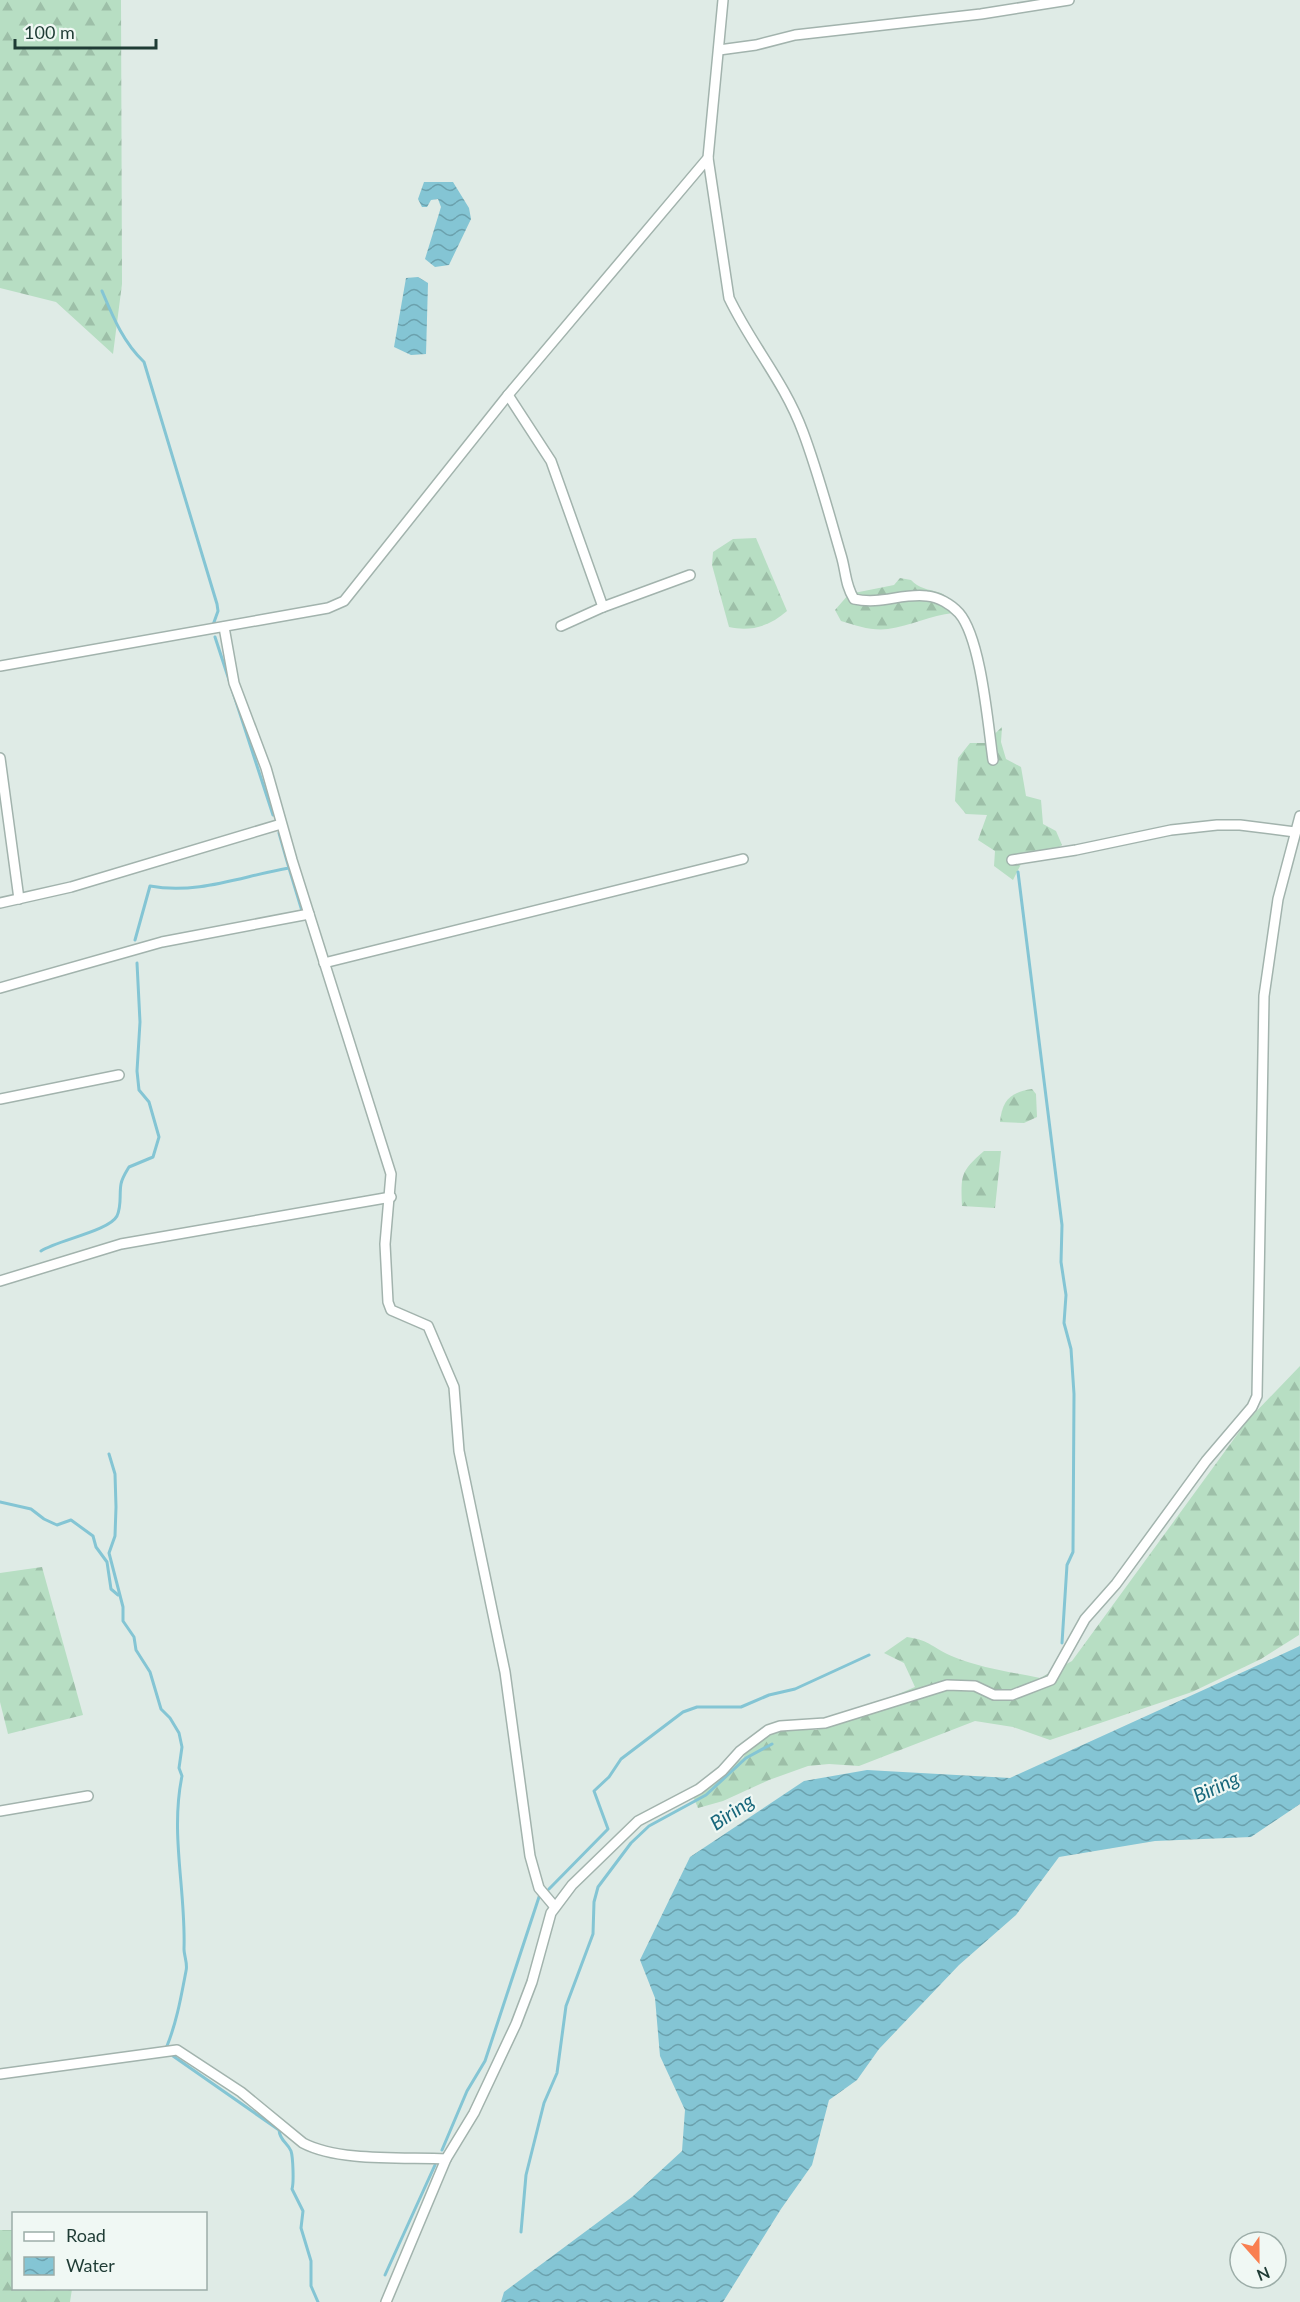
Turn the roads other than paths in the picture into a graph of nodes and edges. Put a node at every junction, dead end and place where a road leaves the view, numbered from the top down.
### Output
1 (723, 0) edge
2 (1069, 0) edge
3 (718, 50) junction
4 (708, 158) junction
5 (508, 395) junction
6 (690, 575) dead end
7 (603, 608) junction
8 (561, 626) dead end
9 (224, 627) junction
10 (0, 666) edge
11 (0, 758) edge
12 (993, 760) dead end
13 (1300, 816) edge
14 (281, 824) junction
15 (1295, 832) junction
16 (743, 859) dead end
17 (1012, 860) dead end
18 (19, 900) junction
19 (0, 903) edge
20 (309, 914) junction
21 (324, 963) junction
22 (0, 988) edge
23 (119, 1075) dead end
24 (0, 1099) edge
25 (391, 1197) junction
26 (0, 1281) edge
27 (88, 1796) dead end
28 (0, 1811) edge
29 (555, 1907) junction
30 (0, 2074) edge
31 (446, 2159) junction
32 (386, 2302) edge

1 - 3 street
2 - 3 street
3 - 4 street
4 - 5 street
4 - 12 street
5 - 7 street
5 - 9 street
6 - 7 street
7 - 8 street
9 - 10 street
9 - 14 street
11 - 18 street
13 - 15 street
14 - 18 street
14 - 20 street
15 - 17 street
15 - 29 street
16 - 21 street
18 - 19 street
20 - 21 street
20 - 22 street
21 - 25 street
23 - 24 street
25 - 26 street
25 - 29 street
27 - 28 street
29 - 31 street
30 - 31 street
31 - 32 street

